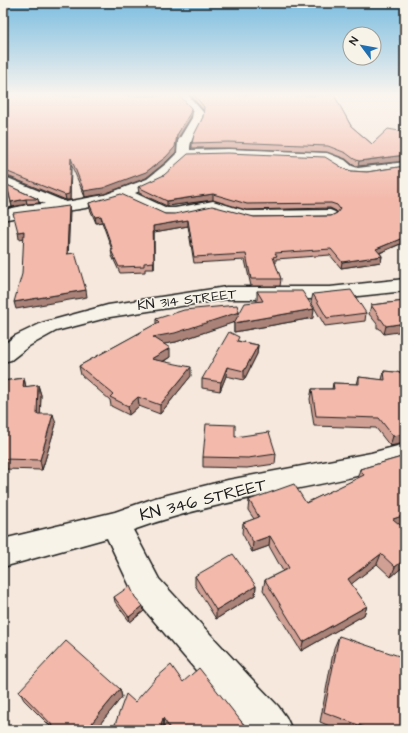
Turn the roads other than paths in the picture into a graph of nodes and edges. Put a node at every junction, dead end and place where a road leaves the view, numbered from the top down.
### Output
1 (191, 129) edge
2 (183, 154) junction
3 (405, 166) edge
4 (3, 180) edge
5 (124, 194) junction
6 (64, 207) junction
7 (3, 215) edge
8 (330, 215) edge
9 (405, 285) edge
10 (3, 355) edge
11 (405, 454) edge
12 (115, 524) junction
13 (3, 553) edge
14 (274, 730) edge

1 - 2 street
2 - 3 street
2 - 5 street
4 - 6 street
5 - 6 street
5 - 8 street
6 - 7 street
9 - 10 street, KN 314 STREET
11 - 12 street, KN 346 STREET
12 - 13 street, KN 346 STREET
12 - 14 street

